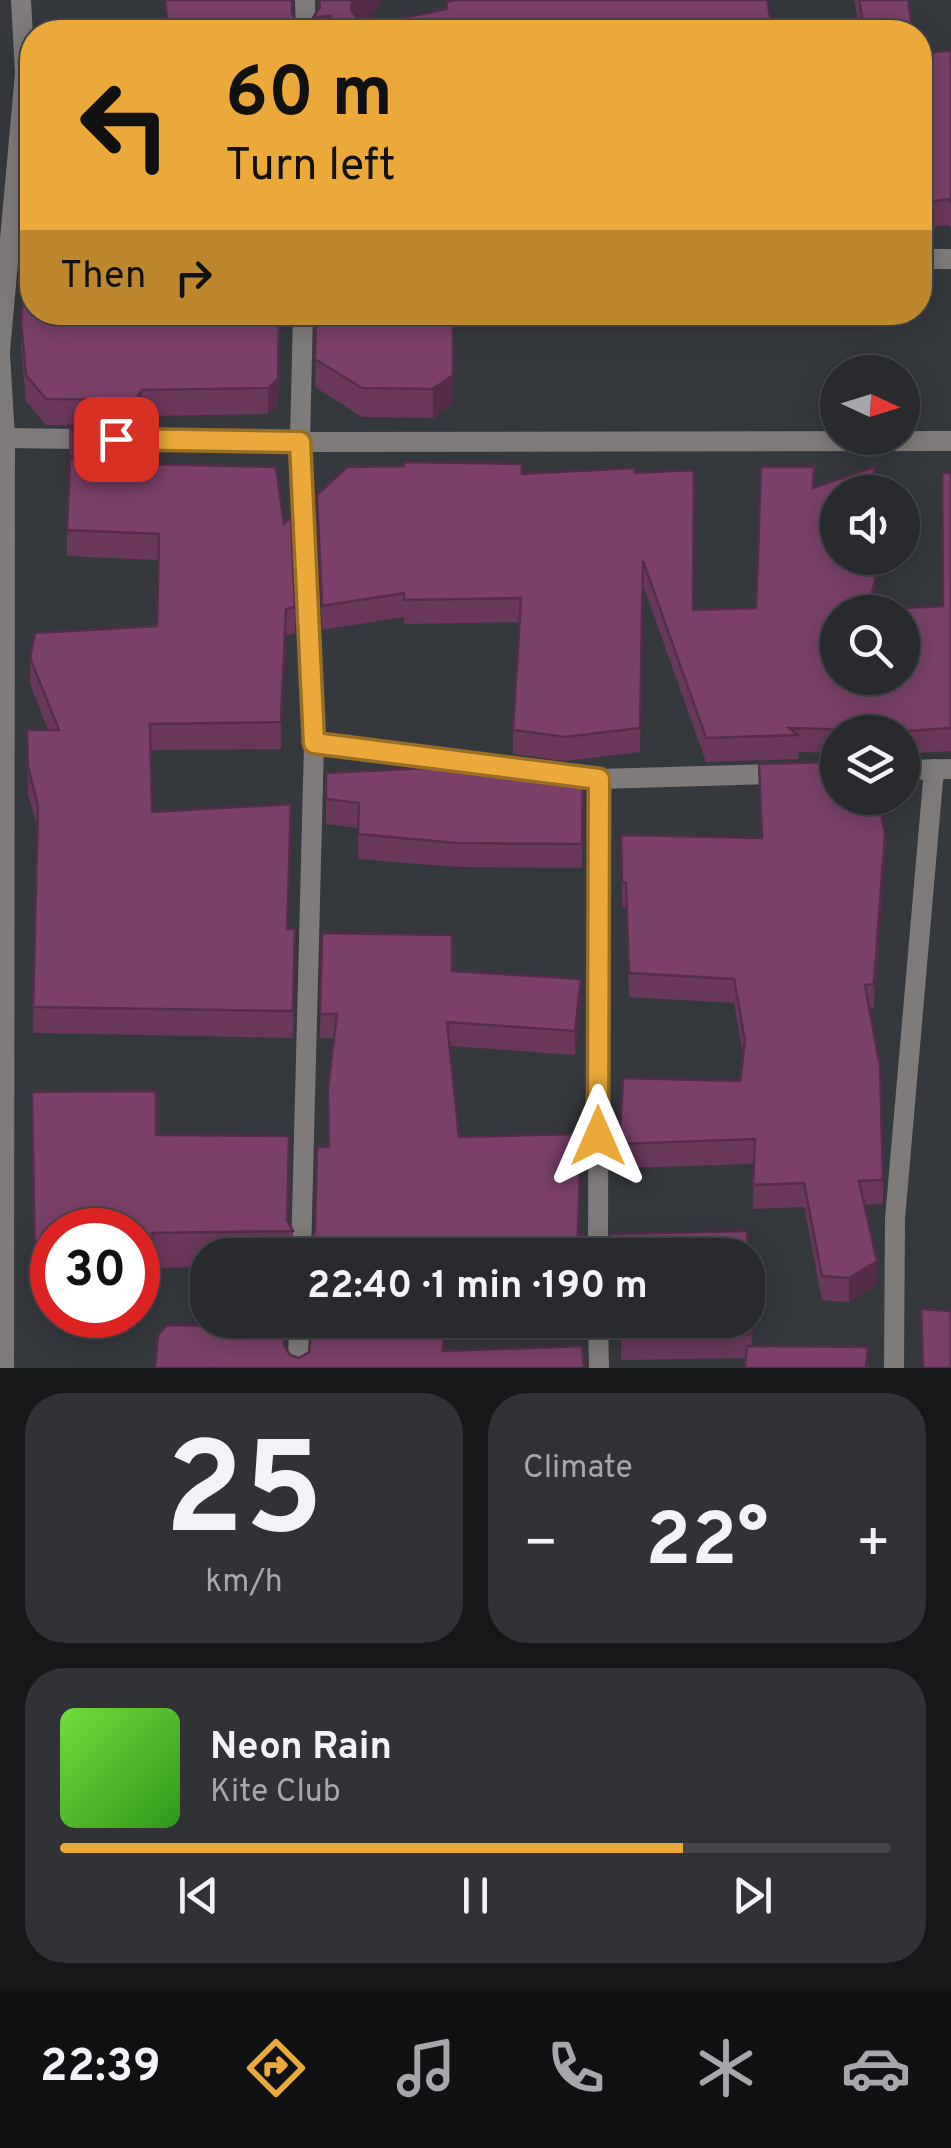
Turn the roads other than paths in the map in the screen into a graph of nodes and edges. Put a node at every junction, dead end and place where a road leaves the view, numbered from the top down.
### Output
1 (20, 160) edge
2 (303, 325) edge
3 (0, 352) edge
4 (5, 438) junction
5 (951, 441) edge
6 (300, 442) junction
7 (314, 743) junction
8 (942, 769) edge
9 (820, 773) edge
10 (599, 779) junction
11 (301, 1238) edge
12 (598, 1238) edge
13 (299, 1338) edge
14 (598, 1338) edge
15 (4, 1368) edge
16 (298, 1368) edge
17 (599, 1368) edge
18 (894, 1368) edge

1 - 3 street
2 - 6 street
3 - 4 street
4 - 6 street
4 - 15 street
5 - 6 street
6 - 7 street
7 - 10 street
7 - 11 street
8 - 18 street
9 - 10 street
10 - 12 street
13 - 16 street
14 - 17 street

